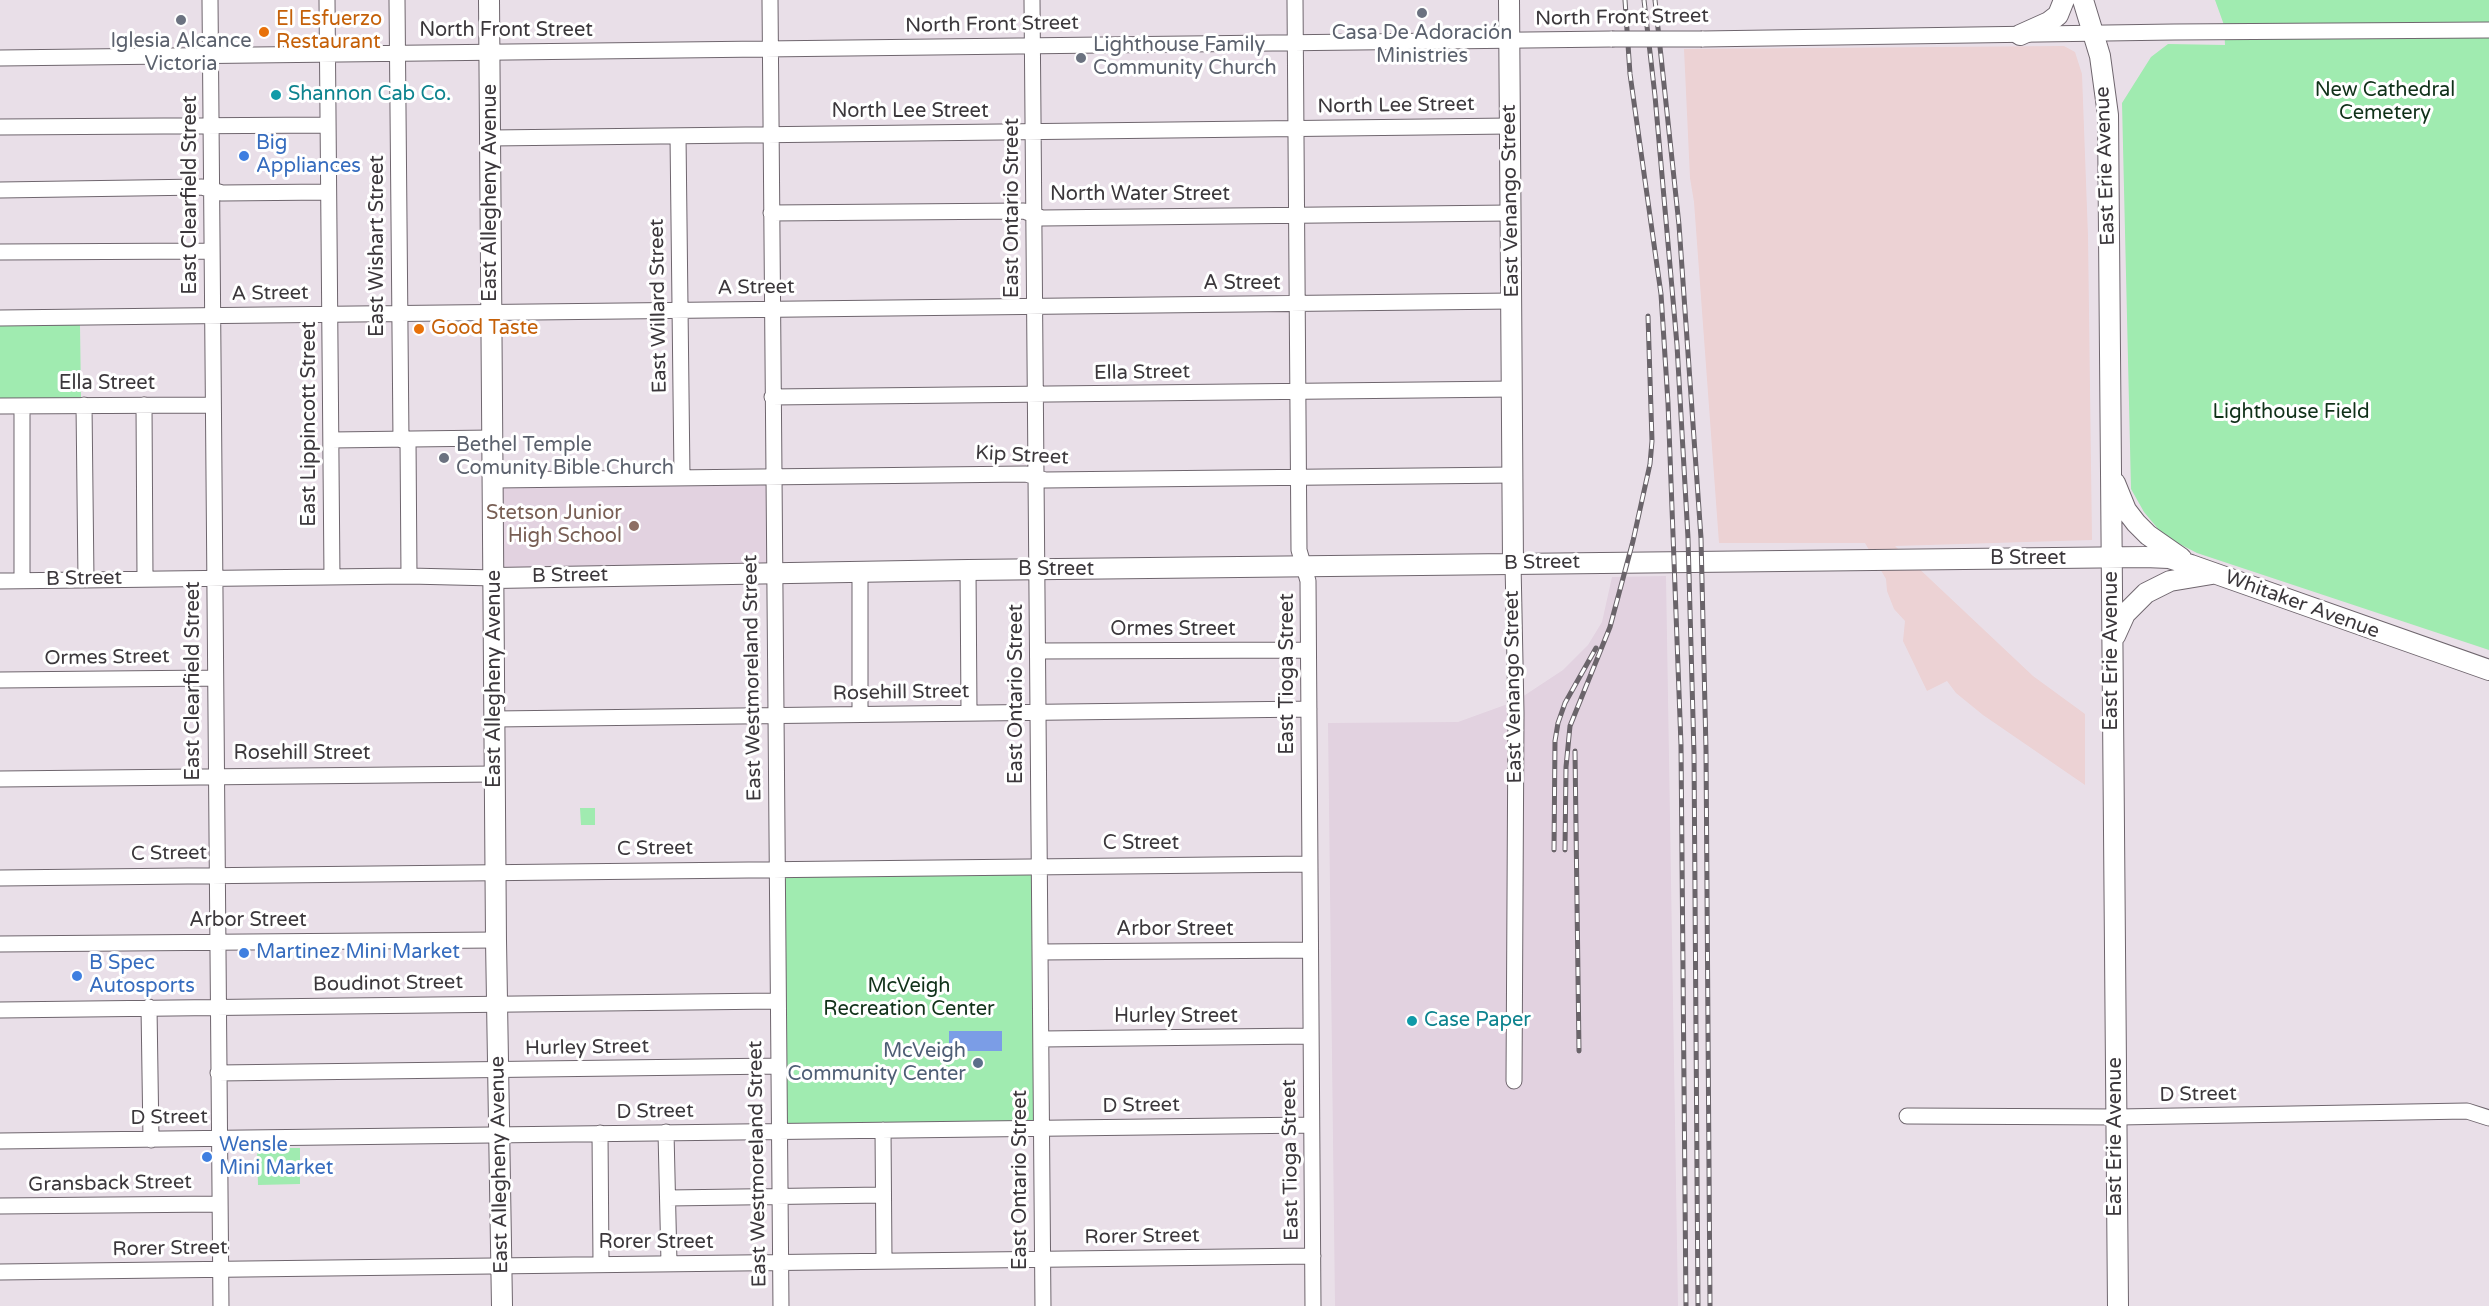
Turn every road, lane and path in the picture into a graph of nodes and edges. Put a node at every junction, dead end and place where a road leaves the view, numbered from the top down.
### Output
1 (210, 0) edge
2 (327, 0) edge
3 (397, 0) edge
4 (489, 0) edge
5 (770, 0) edge
6 (1032, 0) edge
7 (1295, 0) edge
8 (1509, 0) edge
9 (2064, 0) edge
10 (2083, 0) edge
11 (2489, 30) edge
12 (2020, 34) junction
13 (2095, 34) junction
14 (1509, 41) junction
15 (1295, 43) junction
16 (1032, 46) junction
17 (770, 49) junction
18 (398, 52) junction
19 (490, 52) junction
20 (327, 54) junction
21 (211, 55) junction
22 (0, 58) edge
23 (327, 125) junction
24 (211, 126) junction
25 (1510, 126) junction
26 (0, 127) edge
27 (1296, 128) junction
28 (1033, 132) junction
29 (771, 134) junction
30 (678, 136) junction
31 (491, 138) junction
32 (211, 189) junction
33 (0, 190) edge
34 (328, 192) junction
35 (771, 213) junction
36 (1034, 213) junction
37 (1510, 213) junction
38 (1297, 215) junction
39 (211, 251) junction
40 (0, 252) edge
41 (1512, 301) junction
42 (1297, 304) junction
43 (1034, 306) junction
44 (771, 309) junction
45 (681, 311) junction
46 (399, 313) junction
47 (492, 313) junction
48 (330, 314) junction
49 (213, 316) junction
50 (0, 318) edge
51 (1513, 389) junction
52 (1298, 392) junction
53 (1035, 395) junction
54 (772, 397) junction
55 (84, 405) junction
56 (144, 405) junction
57 (213, 405) junction
58 (0, 406) edge
59 (22, 406) junction
60 (493, 438) junction
61 (331, 440) junction
62 (404, 440) junction
63 (2111, 464) junction
64 (1513, 475) junction
65 (682, 477) junction
66 (773, 477) junction
67 (1036, 477) junction
68 (1300, 477) junction
69 (494, 480) junction
70 (2111, 558) junction
71 (1513, 563) junction
72 (2191, 565) junction
73 (1303, 567) junction
74 (968, 570) junction
75 (1037, 570) junction
76 (860, 571) junction
77 (773, 572) junction
78 (2215, 574) junction
79 (409, 576) junction
80 (332, 577) junction
81 (495, 578) junction
82 (145, 579) junction
83 (214, 579) junction
84 (22, 580) junction
85 (86, 580) junction
86 (0, 581) edge
87 (1308, 650) junction
88 (1038, 651) junction
89 (2112, 654) junction
90 (2489, 670) edge
91 (214, 678) junction
92 (0, 680) edge
93 (1309, 709) junction
94 (969, 712) junction
95 (860, 714) junction
96 (1038, 714) junction
97 (775, 716) junction
98 (495, 719) junction
99 (495, 774) junction
100 (215, 776) junction
101 (0, 779) edge
102 (1310, 864) junction
103 (1039, 866) junction
104 (776, 869) junction
105 (496, 872) junction
106 (218, 874) junction
107 (0, 878) edge
108 (496, 940) junction
109 (217, 943) junction
110 (0, 944) edge
111 (1310, 950) junction
112 (1040, 952) junction
113 (777, 1001) junction
114 (498, 1004) junction
115 (149, 1007) junction
116 (218, 1007) junction
117 (0, 1010) edge
118 (1310, 1036) junction
119 (1042, 1039) junction
120 (778, 1066) junction
121 (499, 1070) junction
122 (218, 1072) junction
123 (1514, 1082) dead end
124 (1907, 1116) dead end
125 (2116, 1117) junction
126 (2489, 1118) edge
127 (1311, 1125) junction
128 (1042, 1129) junction
129 (883, 1130) junction
130 (778, 1131) junction
131 (666, 1132) junction
132 (600, 1134) junction
133 (499, 1136) junction
134 (219, 1138) junction
135 (151, 1140) junction
136 (0, 1141) edge
137 (883, 1195) junction
138 (668, 1198) junction
139 (778, 1198) junction
140 (219, 1204) junction
141 (0, 1206) edge
142 (1313, 1256) junction
143 (1042, 1259) junction
144 (884, 1261) junction
145 (669, 1263) junction
146 (780, 1263) junction
147 (602, 1264) junction
148 (501, 1267) junction
149 (220, 1270) junction
150 (0, 1272) edge
151 (221, 1306) edge
152 (501, 1306) edge
153 (781, 1306) edge
154 (1043, 1306) edge
155 (1312, 1306) edge
156 (2118, 1306) edge

1 - 21 street, East Clearfield Street
2 - 20 street, East Lippincott Street
3 - 18 street, East Wishart Street
4 - 19 main road, East Allegheny Avenue
5 - 17 street, East Westmoreland Street
6 - 16 street, East Ontario Street
7 - 15 street, East Tioga Street
8 - 14 main road, East Venango Street
9 - 12 main road
10 - 13 main road, East Erie Avenue
11 - 13 street, North Front Street
12 - 13 street, North Front Street
12 - 14 street, North Front Street, bridge
13 - 63 main road, East Erie Avenue
14 - 15 street, North Front Street
14 - 25 main road, East Venango Street
15 - 16 street, North Front Street
15 - 27 street, East Tioga Street
16 - 17 street, North Front Street
16 - 28 street, East Ontario Street
17 - 19 street, North Front Street
17 - 29 street, East Westmoreland Street
18 - 19 street, North Front Street
18 - 20 street, North Front Street
18 - 46 street, East Wishart Street
19 - 31 main road, East Allegheny Avenue
20 - 21 street, North Front Street
20 - 23 street, East Lippincott Street
21 - 22 street, North Front Street
21 - 24 street, East Clearfield Street
23 - 24 street
23 - 34 street, East Lippincott Street
24 - 26 street
24 - 32 street, East Clearfield Street
25 - 27 street, North Lee Street
25 - 37 main road, East Venango Street
27 - 28 street, North Lee Street
27 - 38 street, East Tioga Street
28 - 29 street, North Lee Street
28 - 36 street, East Ontario Street
29 - 30 street, North Lee Street
29 - 35 street, East Westmoreland Street
30 - 31 street, North Lee Street
30 - 45 street, East Willard Street
31 - 47 main road, East Allegheny Avenue
32 - 33 street
32 - 34 street
32 - 39 street, East Clearfield Street
34 - 48 street, East Lippincott Street
35 - 36 street, North Water Street
35 - 44 street, East Westmoreland Street
36 - 38 street, North Water Street
36 - 43 street, East Ontario Street
37 - 38 street, North Water Street
37 - 41 main road, East Venango Street
38 - 42 street, East Tioga Street
39 - 40 street
39 - 49 street, East Clearfield Street
41 - 42 street, A Street
41 - 51 main road, East Venango Street
42 - 43 street, A Street
42 - 52 street, East Tioga Street
43 - 44 street, A Street
43 - 53 street, East Ontario Street
44 - 45 street, A Street
44 - 54 street, East Westmoreland Street
45 - 47 street, A Street
45 - 65 street, East Willard Street
46 - 47 street, A Street
46 - 48 street, A Street
46 - 62 street, East Wishart Street
47 - 60 main road, East Allegheny Avenue
48 - 49 street, A Street
48 - 61 street, East Lippincott Street
49 - 50 street, A Street
49 - 57 street, East Clearfield Street
51 - 52 street, Ella Street
51 - 64 main road, East Venango Street
52 - 53 street, Ella Street
52 - 68 street, East Tioga Street
53 - 54 street, Ella Street
53 - 67 street, East Ontario Street
54 - 66 street, East Westmoreland Street
55 - 56 street, Ella Street
55 - 59 street, Ella Street
55 - 85 street
56 - 57 street, Ella Street
56 - 82 street
57 - 83 street, East Clearfield Street
58 - 59 street, Ella Street
59 - 84 street
60 - 62 street
60 - 69 main road, East Allegheny Avenue
61 - 62 street
61 - 80 street, East Lippincott Street
62 - 79 street, East Wishart Street
63 - 70 main road, East Erie Avenue
63 - 72 main road
64 - 68 street, Kip Street
64 - 71 main road, East Venango Street
65 - 66 street, Kip Street
65 - 69 street, Kip Street
66 - 67 street, Kip Street
66 - 77 street, East Westmoreland Street
67 - 68 street, Kip Street
67 - 75 street, East Ontario Street
68 - 73 street, East Tioga Street
69 - 81 main road, East Allegheny Avenue
70 - 71 main road, B Street
70 - 72 main road, Whitaker Avenue
70 - 89 main road, East Erie Avenue
71 - 73 main road, B Street
71 - 123 street, East Venango Street
72 - 78 main road, Whitaker Avenue
73 - 75 main road, B Street
73 - 87 street, East Tioga Street
74 - 75 main road, B Street
74 - 76 main road, B Street
74 - 94 street
75 - 88 street, East Ontario Street
76 - 77 main road, B Street
76 - 95 street
77 - 81 main road, B Street
77 - 97 street, East Westmoreland Street
78 - 89 main road
78 - 90 main road, Whitaker Avenue
79 - 80 street, B Street
79 - 81 street, B Street
80 - 83 street, B Street
81 - 98 main road, East Allegheny Avenue
82 - 83 street, B Street
82 - 85 street, B Street
83 - 91 street, East Clearfield Street
84 - 85 street, B Street
84 - 86 street, B Street
87 - 88 street, Ormes Street
87 - 93 street, East Tioga Street
88 - 96 street, East Ontario Street
89 - 125 main road, East Erie Avenue
91 - 92 street, Ormes Street
91 - 100 street, East Clearfield Street
93 - 96 street, Rosehill Street
93 - 102 street, East Tioga Street
94 - 95 street, Rosehill Street
94 - 96 street, Rosehill Street
95 - 97 street, Rosehill Street
96 - 103 street, East Ontario Street
97 - 98 street, Rosehill Street
97 - 104 street, East Westmoreland Street
98 - 99 main road, East Allegheny Avenue
99 - 100 street, Rosehill Street
99 - 105 main road, East Allegheny Avenue
100 - 101 street, Rosehill Street
100 - 106 street, East Clearfield Street
102 - 103 street, C Street
102 - 111 street, East Tioga Street
103 - 104 street, C Street
103 - 112 street, East Ontario Street
104 - 105 street, C Street
104 - 113 street, East Westmoreland Street
105 - 106 street, C Street
105 - 108 main road, East Allegheny Avenue
106 - 107 street, C Street
106 - 109 street, East Clearfield Street
108 - 109 street, Arbor Street
108 - 114 main road, East Allegheny Avenue
109 - 110 street, Arbor Street
109 - 116 street, East Clearfield Street
111 - 112 street, Arbor Street
111 - 118 street, East Tioga Street
112 - 119 street, East Ontario Street
113 - 114 street, Boudinot Street
113 - 120 street, East Westmoreland Street
114 - 116 street, Boudinot Street
114 - 121 main road, East Allegheny Avenue
115 - 116 street, Boudinot Street
115 - 117 street, Boudinot Street
115 - 135 street
116 - 122 street, East Clearfield Street
118 - 119 street, Hurley Street
118 - 127 street, East Tioga Street
119 - 128 street, East Ontario Street
120 - 121 street, Hurley Street
120 - 130 street, East Westmoreland Street
121 - 122 street, Hurley Street
121 - 133 main road, East Allegheny Avenue
122 - 134 street, East Clearfield Street
124 - 125 street, D Street
125 - 126 street, D Street
125 - 156 main road, East Erie Avenue
127 - 128 street, D Street
127 - 142 street, East Tioga Street
128 - 129 street, D Street
128 - 143 street, East Ontario Street
129 - 130 street, D Street
129 - 137 street
130 - 131 street, D Street
130 - 139 street, East Westmoreland Street
131 - 132 street, D Street
131 - 138 street
132 - 133 street, D Street
132 - 147 street
133 - 134 street, D Street
133 - 148 main road, East Allegheny Avenue
134 - 135 street, D Street
134 - 140 street, East Clearfield Street
135 - 136 street, D Street
137 - 139 street
137 - 144 street
138 - 139 street
138 - 145 street
139 - 146 street, East Westmoreland Street
140 - 141 street, Gransback Street
140 - 149 street, East Clearfield Street
142 - 143 street, Rorer Street
142 - 155 street, East Tioga Street
143 - 144 street, Rorer Street
143 - 154 street, East Ontario Street
144 - 146 street, Rorer Street
145 - 146 street, Rorer Street
145 - 147 street, Rorer Street
146 - 153 street, East Westmoreland Street
147 - 148 street, Rorer Street
148 - 149 street, Rorer Street
148 - 152 main road, East Allegheny Avenue
149 - 150 street, Rorer Street
149 - 151 street, East Clearfield Street

